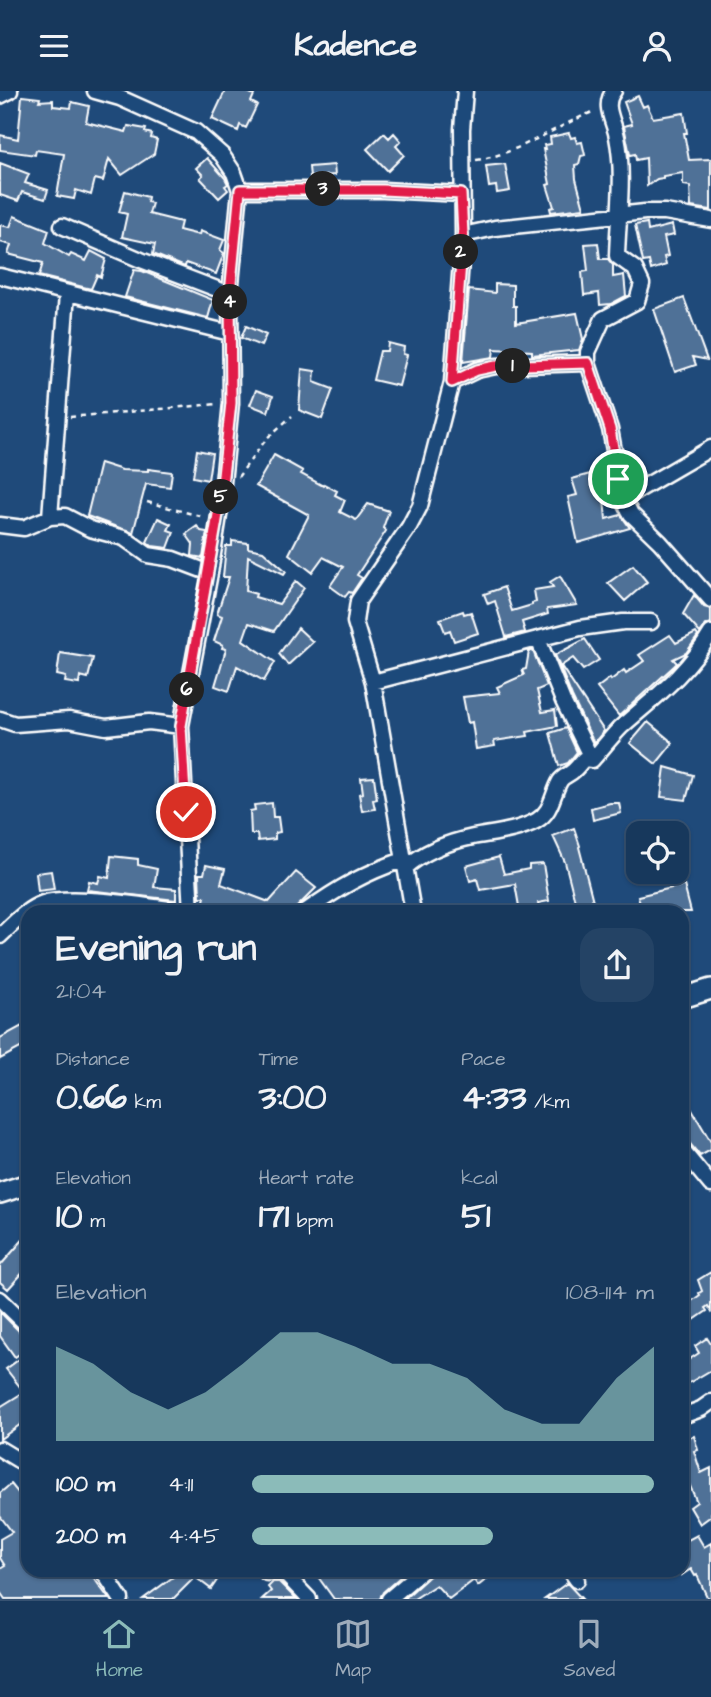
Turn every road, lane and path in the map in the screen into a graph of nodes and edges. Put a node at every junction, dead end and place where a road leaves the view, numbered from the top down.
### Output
1 (10, 91) edge
2 (95, 91) edge
3 (465, 91) edge
4 (614, 91) edge
5 (121, 94) edge
6 (0, 96) edge
7 (608, 106) junction
8 (462, 160) junction
9 (240, 190) junction
10 (461, 194) junction
11 (619, 215) junction
12 (711, 220) edge
13 (62, 226) dead end
14 (463, 235) junction
15 (0, 276) edge
16 (68, 294) junction
17 (230, 294) junction
18 (230, 333) junction
19 (588, 363) junction
20 (452, 382) junction
21 (231, 403) junction
22 (292, 416) dead end
23 (57, 417) junction
24 (711, 448) edge
25 (235, 481) dead end
26 (623, 499) junction
27 (148, 502) dead end
28 (50, 517) junction
29 (218, 521) junction
30 (0, 525) edge
31 (210, 573) junction
32 (711, 600) edge
33 (650, 622) dead end
34 (711, 633) edge
35 (538, 639) junction
36 (373, 682) junction
37 (0, 719) edge
38 (181, 726) junction
39 (592, 760) junction
40 (404, 864) junction
41 (38, 905) edge
42 (127, 905) edge
43 (189, 905) edge
44 (315, 905) edge
45 (412, 905) edge
46 (21, 918) edge
47 (0, 936) edge
48 (711, 989) edge
49 (689, 996) edge
50 (689, 1158) edge
51 (711, 1185) edge
52 (21, 1186) edge
53 (0, 1192) edge
54 (0, 1299) edge
55 (21, 1318) edge
56 (711, 1402) edge
57 (689, 1413) edge
58 (0, 1449) edge
59 (21, 1462) edge
60 (107, 1577) edge
61 (288, 1577) edge
62 (415, 1577) edge
63 (121, 1599) edge
64 (309, 1599) edge
65 (389, 1599) edge

1 - 6 street
2 - 5 street
3 - 8 street
4 - 7 street
5 - 9 street
7 - 8 path
7 - 11 street
8 - 10 street
9 - 10 street
9 - 17 street
10 - 14 street
11 - 12 street
11 - 14 street
11 - 19 street
13 - 17 street
14 - 20 street
15 - 16 street
16 - 18 street
16 - 23 street
17 - 18 street
18 - 21 street
19 - 20 street
19 - 26 street
20 - 36 street
21 - 23 path
21 - 29 street
22 - 25 path
23 - 28 street
24 - 26 street
26 - 32 street
27 - 29 path
28 - 30 street
28 - 31 street
29 - 31 street
31 - 38 street
33 - 35 street
34 - 39 street
35 - 36 street
35 - 39 street
36 - 40 street
37 - 38 street
38 - 43 street
39 - 40 street
40 - 44 street
40 - 45 street
41 - 42 street
46 - 47 street
48 - 49 street
50 - 51 street
52 - 53 street
54 - 55 street
56 - 57 street
58 - 59 street
60 - 63 street
61 - 64 street
62 - 65 street

